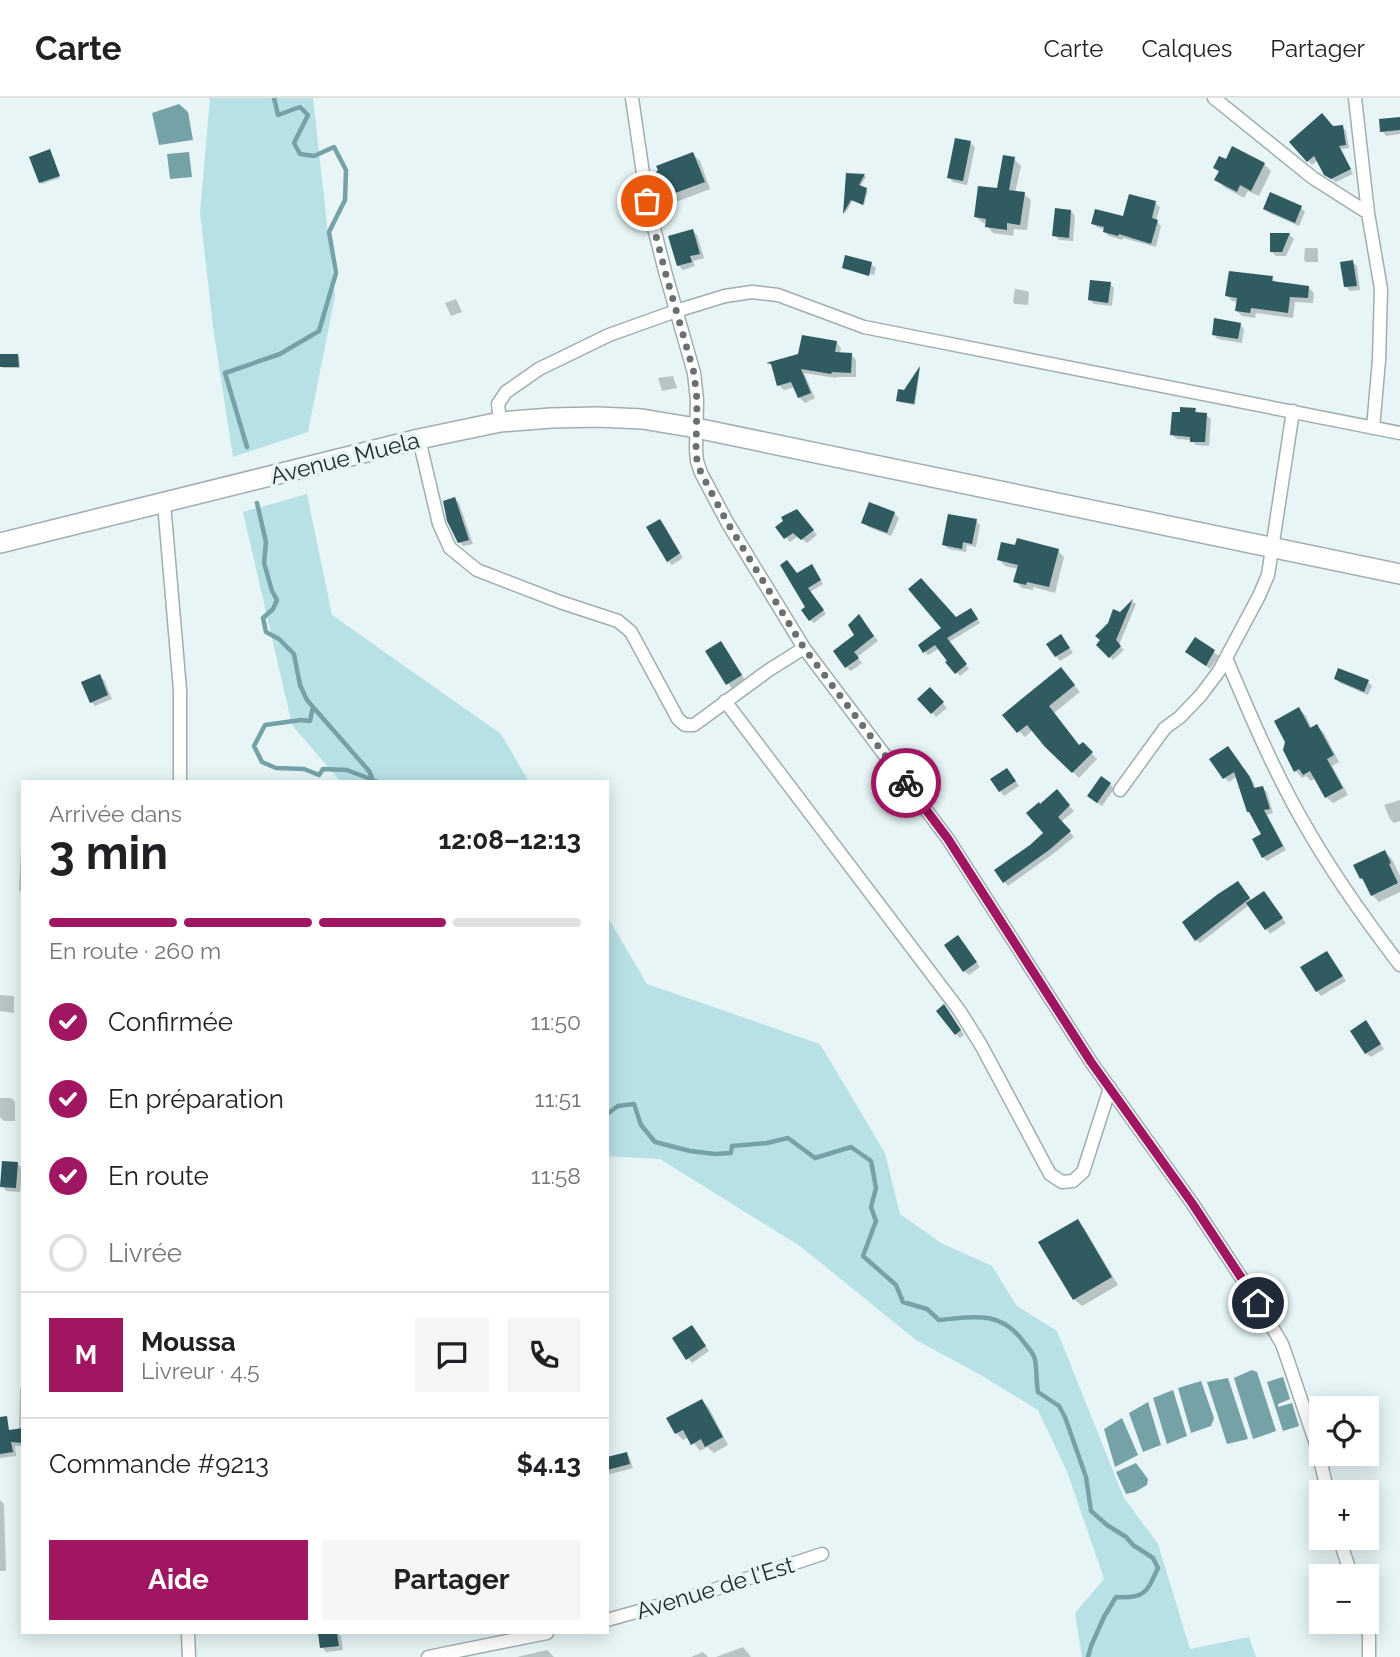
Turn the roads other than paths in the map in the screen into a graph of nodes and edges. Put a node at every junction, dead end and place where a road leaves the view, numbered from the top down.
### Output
1 (632, 98) edge
2 (1214, 98) edge
3 (1354, 98) edge
4 (1368, 213) junction
5 (676, 311) junction
6 (1293, 411) junction
7 (500, 422) junction
8 (696, 428) junction
9 (1373, 428) junction
10 (1400, 433) edge
11 (419, 439) junction
12 (163, 503) junction
13 (1, 540) edge
14 (1272, 548) junction
15 (1400, 574) edge
16 (804, 648) junction
17 (1226, 658) junction
18 (725, 702) junction
19 (180, 780) edge
20 (1120, 790) dead end
21 (1400, 965) edge
22 (1110, 1088) junction
23 (1325, 1480) edge
24 (822, 1554) dead end
25 (609, 1619) edge
26 (188, 1634) edge
27 (542, 1634) edge
28 (1369, 1634) edge
29 (189, 1657) edge
30 (428, 1657) edge
31 (1369, 1657) edge

1 - 5 street
2 - 4 street
3 - 4 street
4 - 9 street
5 - 6 street
5 - 7 street
5 - 8 street
6 - 9 street
6 - 14 street
7 - 8 street, Avenue Muela
7 - 11 street, Avenue Muela
8 - 14 street, Avenue Muela
8 - 16 street
9 - 10 street
11 - 12 street, Avenue Muela
11 - 18 street
12 - 13 street, Avenue Muela
12 - 19 street
14 - 15 street
14 - 17 street
16 - 18 street
16 - 22 street
17 - 20 street
17 - 21 street
18 - 22 street
22 - 23 street
24 - 25 street, Avenue de l'Est
26 - 29 street
27 - 30 street
28 - 31 street

